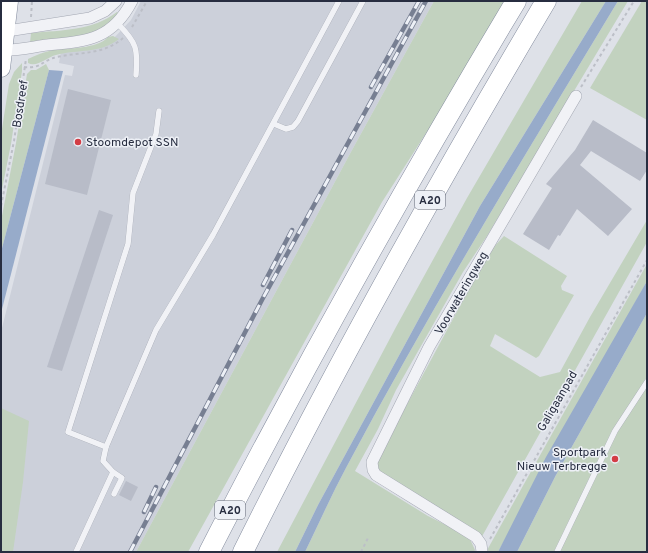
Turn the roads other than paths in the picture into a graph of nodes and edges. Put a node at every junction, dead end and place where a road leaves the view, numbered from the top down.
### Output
1 (9, 1) edge
2 (116, 1) edge
3 (132, 1) edge
4 (339, 1) edge
5 (363, 1) edge
6 (516, 1) edge
7 (546, 1) edge
8 (118, 24) junction
9 (3, 31) edge
10 (2, 50) edge
11 (1, 68) edge
12 (136, 76) dead end
13 (576, 96) road end
14 (159, 111) dead end
15 (274, 124) junction
16 (647, 382) edge
17 (106, 447) junction
18 (113, 472) junction
19 (114, 494) dead end
20 (485, 548) edge
21 (76, 552) edge
22 (209, 552) edge
23 (243, 552) edge
24 (557, 552) edge

1 - 9 highway
2 - 9 street
3 - 8 street
4 - 15 lane
5 - 15 lane
6 - 22 highway, A20
7 - 23 highway, A20
8 - 10 street
8 - 12 lane
9 - 10 highway
10 - 11 highway
13 - 20 street, Voorwateringweg
14 - 17 lane
15 - 17 lane
16 - 24 lane
17 - 18 lane
18 - 19 lane
18 - 21 lane

